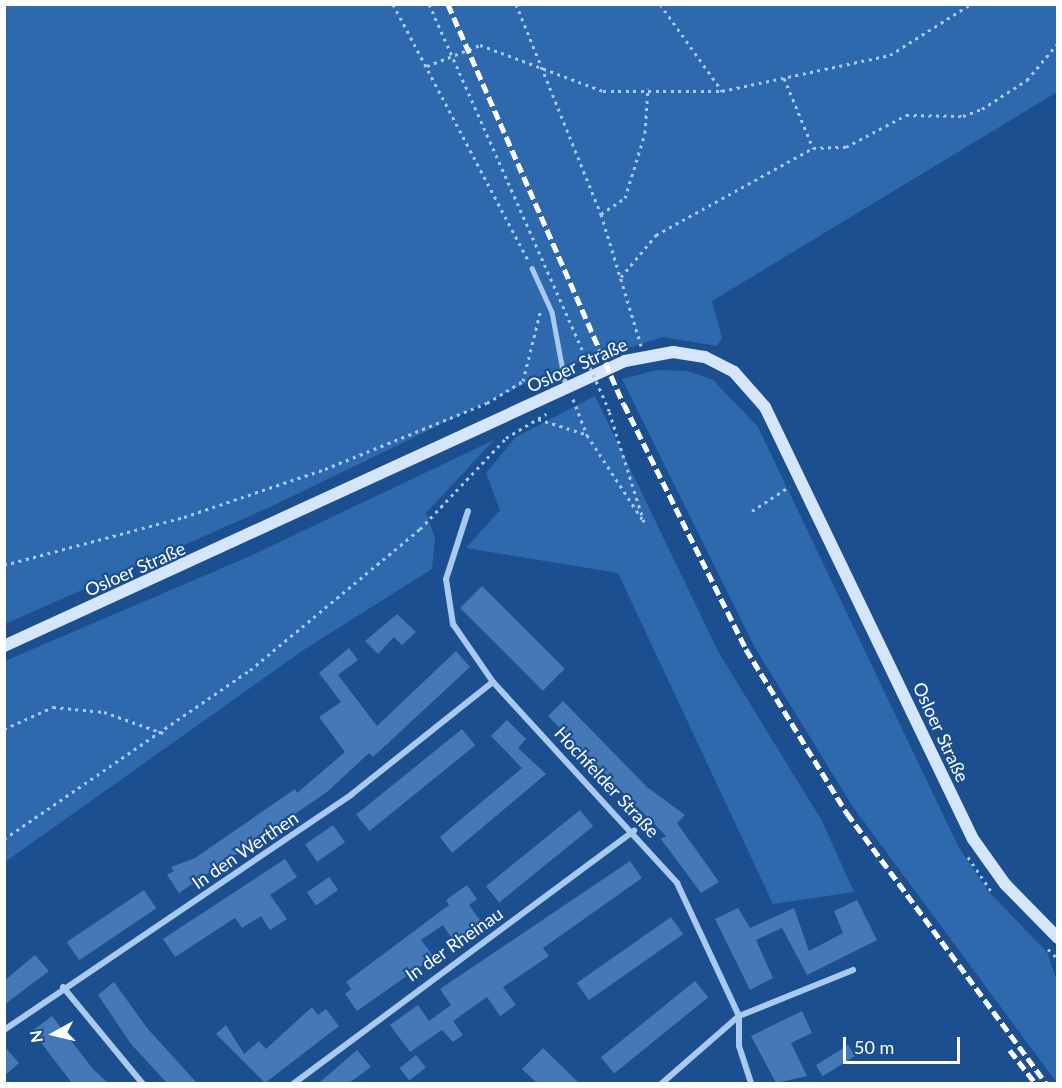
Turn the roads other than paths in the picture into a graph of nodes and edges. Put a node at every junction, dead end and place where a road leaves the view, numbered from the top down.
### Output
1 (532, 268) road end
2 (570, 393) junction
3 (468, 511) dead end
4 (4, 646) edge
5 (493, 682) junction
6 (634, 831) junction
7 (1058, 938) edge
8 (853, 970) dead end
9 (63, 987) junction
10 (739, 1016) junction
11 (4, 1030) edge
12 (143, 1083) edge
13 (292, 1083) edge
14 (661, 1083) edge
15 (751, 1083) edge

1 - 2 lane
2 - 4 main road, Osloer Straße
2 - 7 main road, Osloer Straße
3 - 5 street, Hochfelder Straße
5 - 6 street, Hochfelder Straße
5 - 9 street, In den Werthen
6 - 10 street, Hochfelder Straße
6 - 13 street, In der Rheinau
8 - 10 street
9 - 11 street, In den Werthen
9 - 12 street
10 - 14 street
10 - 15 street, Hochfelder Straße

